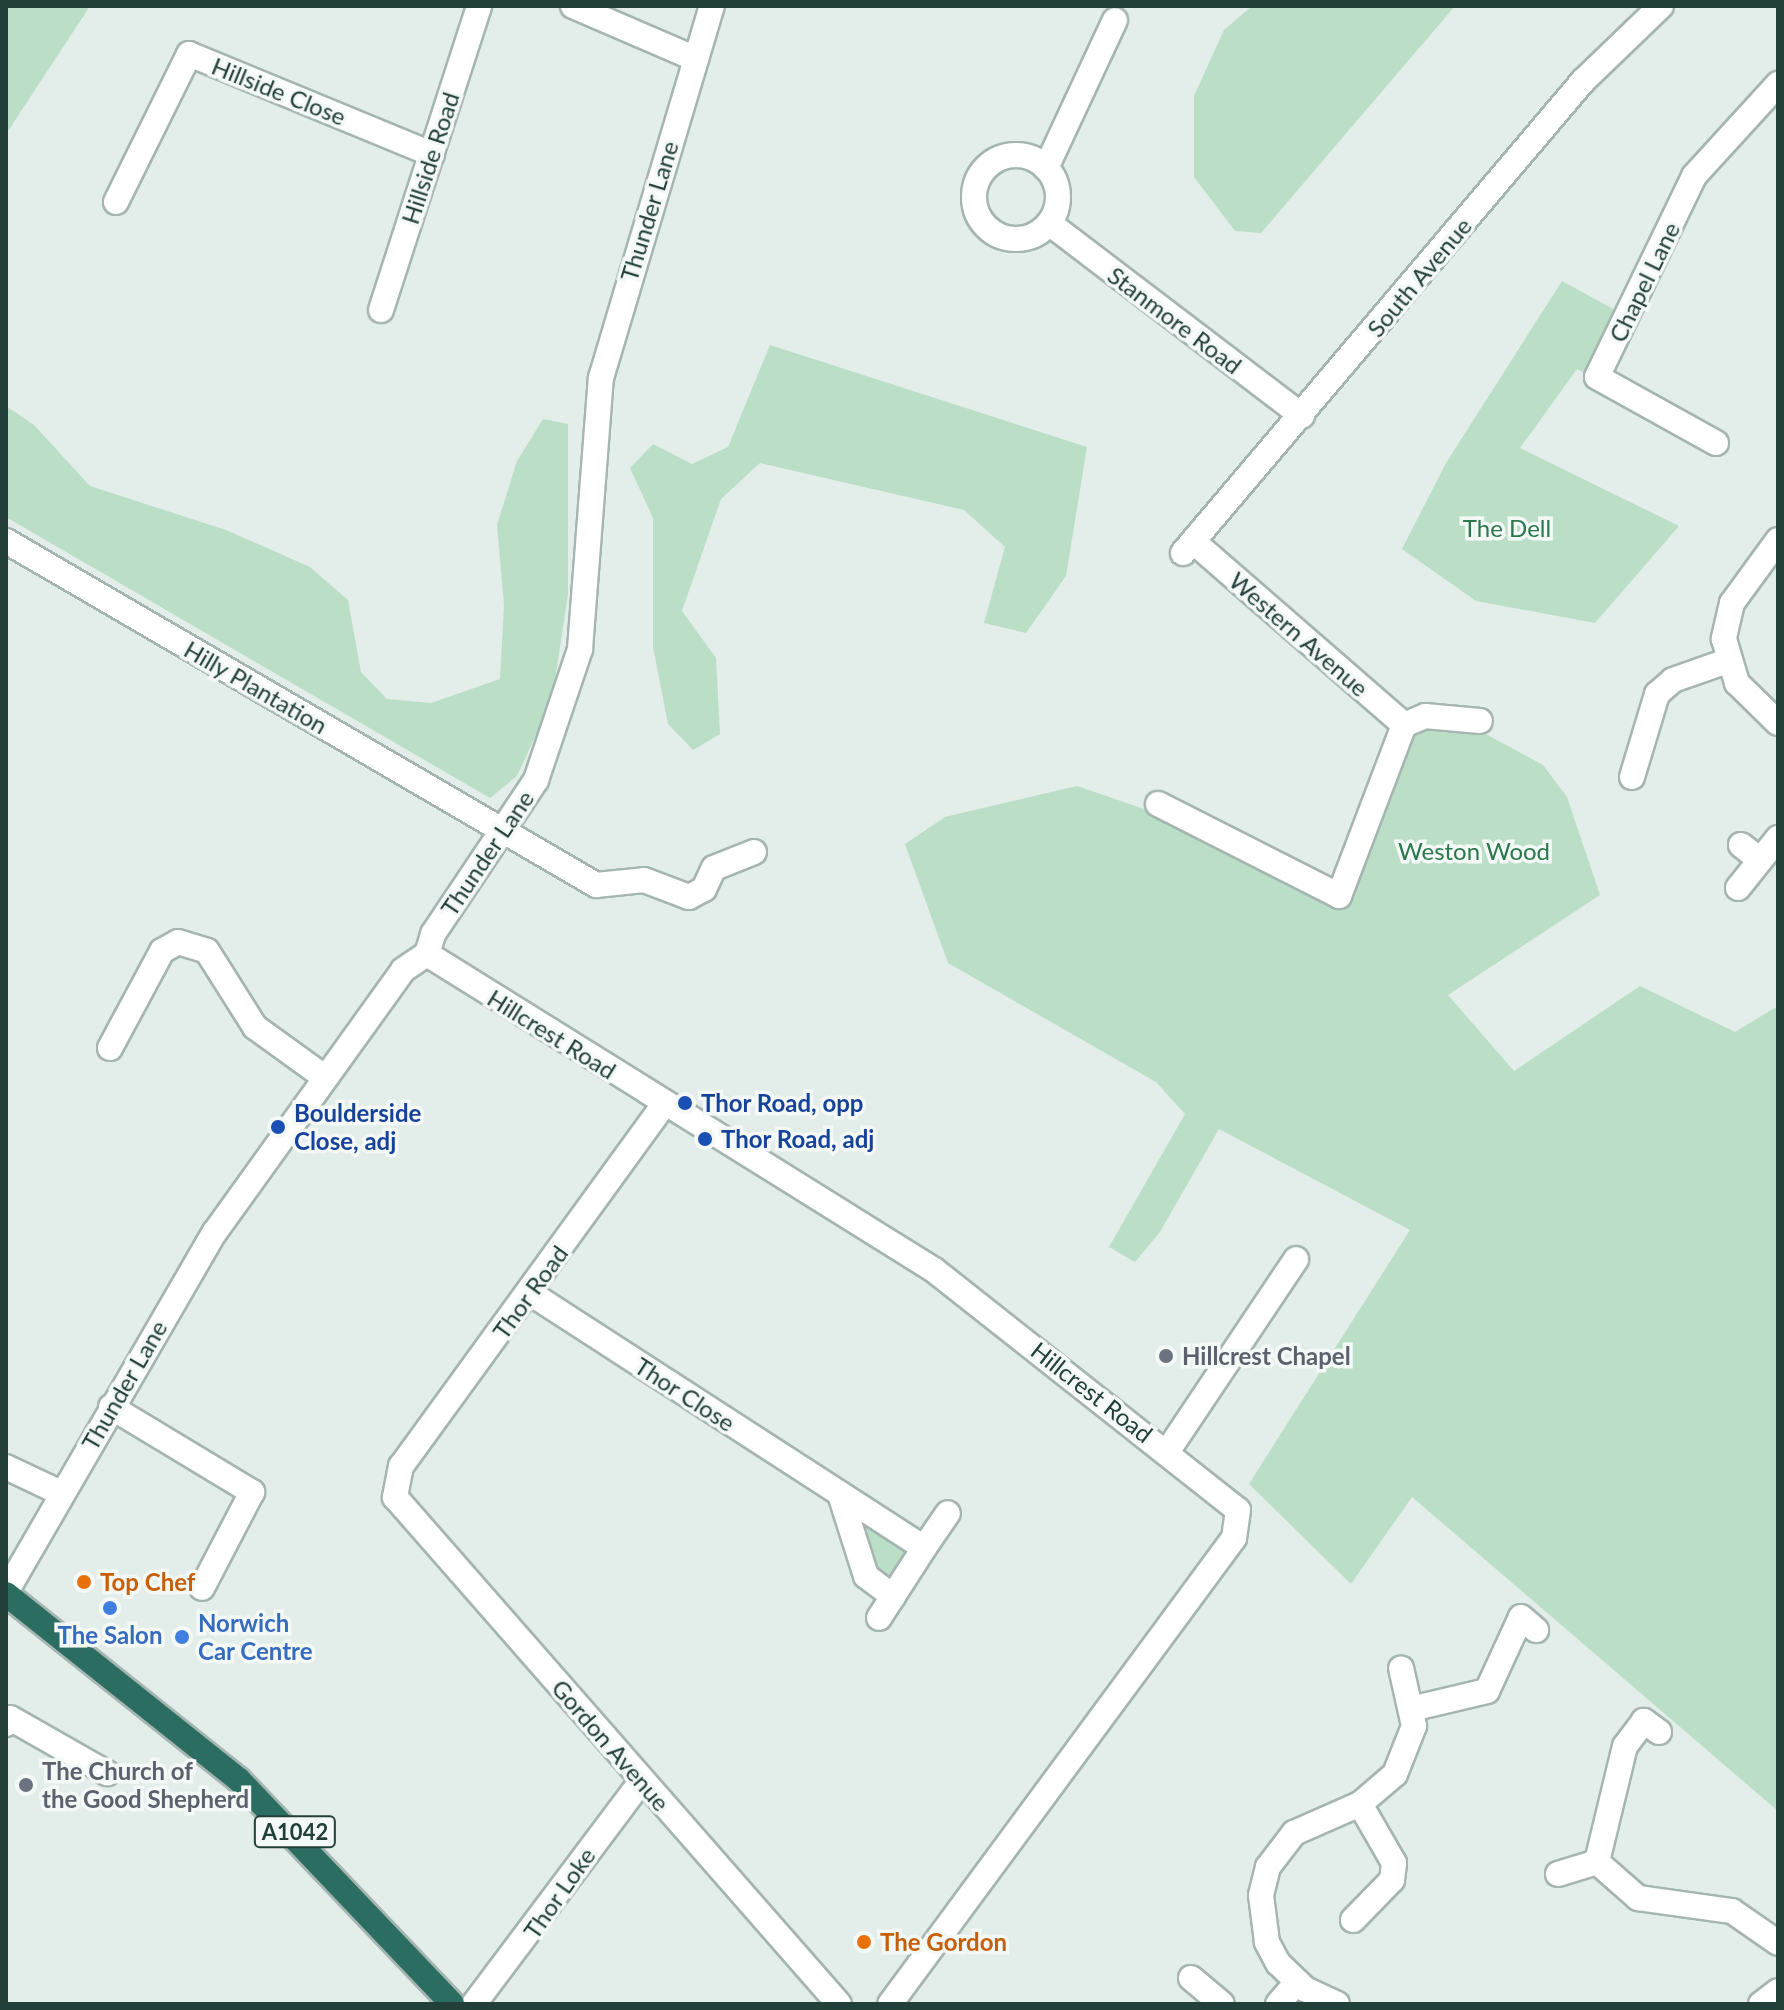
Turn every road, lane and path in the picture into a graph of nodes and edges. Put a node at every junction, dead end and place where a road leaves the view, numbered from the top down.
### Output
1 (479, 6) edge
2 (573, 6) edge
3 (712, 6) edge
4 (1661, 6) edge
5 (1101, 30) dead end
6 (696, 59) junction
7 (1778, 84) edge
8 (432, 154) junction
9 (1046, 168) junction
10 (116, 202) dead end
11 (1049, 223) junction
12 (381, 310) dead end
13 (1302, 416) junction
14 (1716, 443) dead end
15 (1778, 540) edge
16 (6, 541) edge
17 (1189, 548) joint
18 (1727, 661) junction
19 (1480, 721) dead end
20 (1778, 723) edge
21 (1404, 725) junction
22 (1632, 777) dead end
23 (1158, 804) dead end
24 (505, 833) junction
25 (1778, 838) edge
26 (1741, 845) dead end
27 (747, 860) dead end
28 (1760, 860) junction
29 (1738, 888) dead end
30 (427, 954) junction
31 (109, 1033) dead end
32 (324, 1077) junction
33 (665, 1103) junction
34 (1296, 1259) dead end
35 (530, 1293) junction
36 (111, 1407) junction
37 (1167, 1452) junction
38 (6, 1467) edge
39 (394, 1480) joint
40 (61, 1493) junction
41 (840, 1494) junction
42 (948, 1513) dead end
43 (924, 1548) junction
44 (202, 1588) dead end
45 (6, 1593) edge
46 (893, 1596) junction
47 (1521, 1617) dead end
48 (879, 1618) dead end
49 (1401, 1668) dead end
50 (1415, 1708) junction
51 (1645, 1721) dead end
52 (6, 1724) edge
53 (107, 1773) dead end
54 (642, 1780) junction
55 (1360, 1804) junction
56 (1597, 1862) junction
57 (1558, 1874) dead end
58 (1353, 1920) dead end
59 (1778, 1943) edge
60 (1191, 1978) dead end
61 (1296, 1983) junction
62 (1778, 1991) edge
63 (452, 2004) edge
64 (474, 2004) edge
65 (839, 2004) edge
66 (890, 2004) edge
67 (1222, 2004) edge
68 (1278, 2004) edge
69 (1337, 2004) edge
70 (1761, 2004) edge

1 - 8 street, Hillside Road
2 - 6 street
3 - 6 street, Thunder Lane
4 - 13 street, South Avenue
5 - 9 street
6 - 24 street, Thunder Lane
7 - 14 street, Chapel Lane
8 - 10 street, Hillside Close
8 - 12 street, Hillside Road
9 - 11 street
9 - 11 street
11 - 13 street, Stanmore Road
13 - 17 street, South Avenue
15 - 18 street
16 - 24 street, Hilly Plantation
17 - 21 street, Western Avenue
18 - 20 street
18 - 22 street
19 - 21 street
21 - 23 street
24 - 27 street, Hilly Plantation
24 - 30 street, Thunder Lane
25 - 28 street
26 - 28 street
28 - 29 street
30 - 32 street, Thunder Lane
30 - 33 street, Hillcrest Road
31 - 32 street
32 - 36 street, Thunder Lane
33 - 35 street, Thor Road
33 - 37 street, Hillcrest Road
34 - 37 street
35 - 39 street, Thor Road
35 - 41 street, Thor Close
36 - 40 street, Thunder Lane
36 - 44 street
37 - 66 street, Hillcrest Road
38 - 40 street
39 - 54 street, Gordon Avenue
40 - 45 street, Thunder Lane
41 - 43 street, Thor Close
41 - 46 street
42 - 43 street
43 - 46 street
45 - 63 highway, A1042
46 - 48 street
47 - 50 street
49 - 50 street
50 - 55 street
51 - 56 street
52 - 53 street
54 - 64 street, Thor Loke
54 - 65 street, Gordon Avenue
55 - 58 street
55 - 61 street
56 - 57 street
56 - 59 street
60 - 67 street
61 - 68 street
61 - 69 street
62 - 70 street

